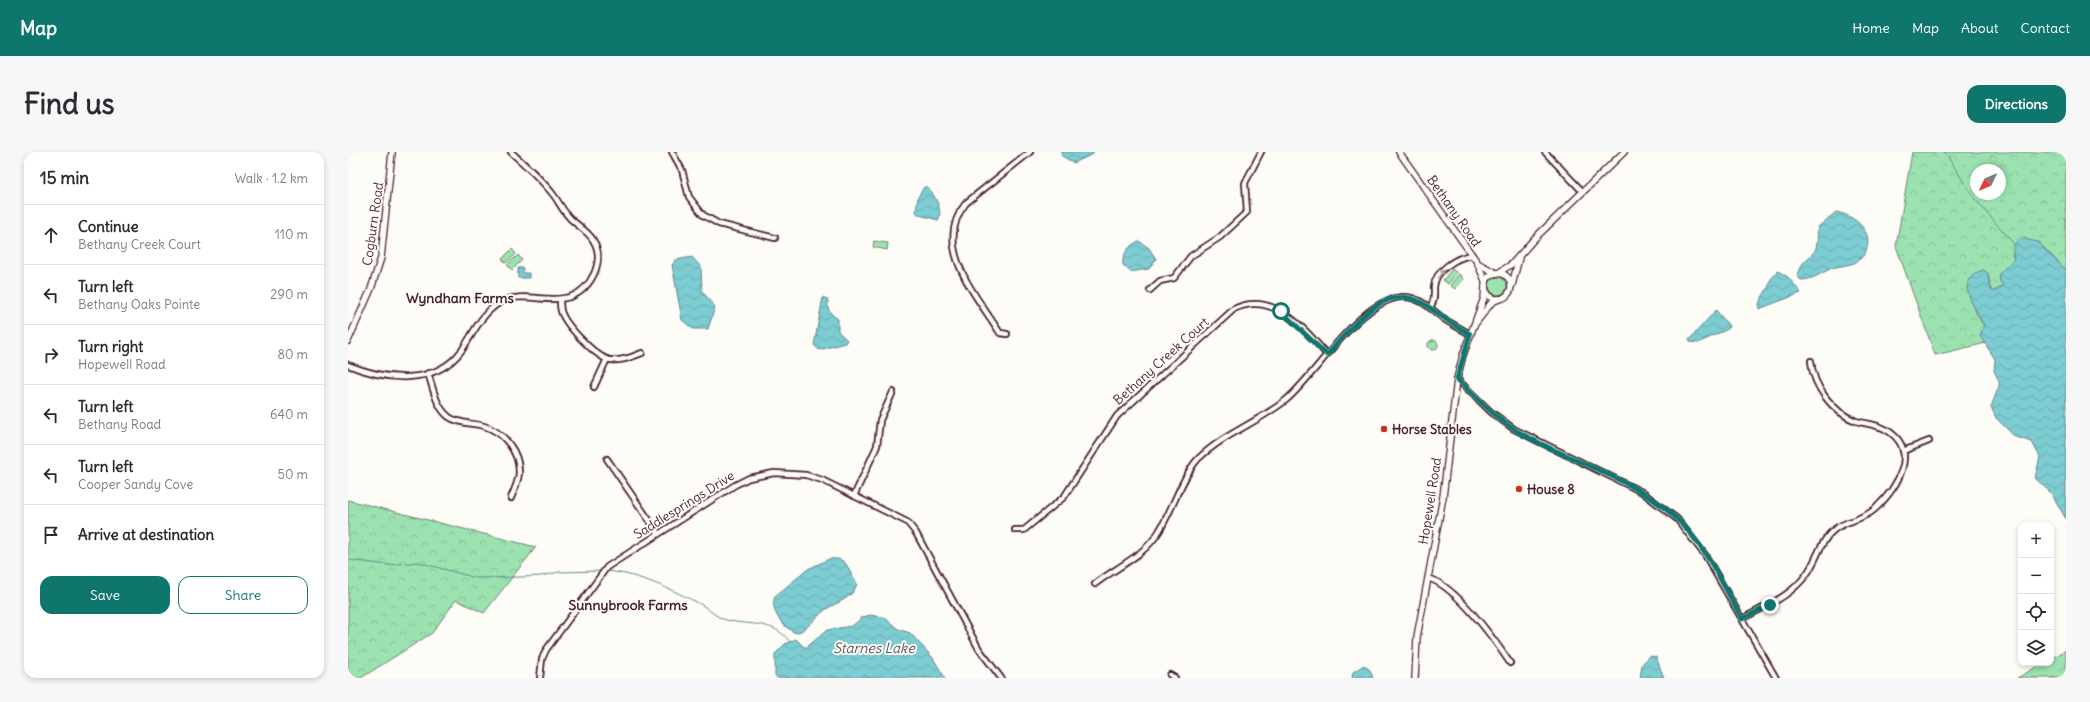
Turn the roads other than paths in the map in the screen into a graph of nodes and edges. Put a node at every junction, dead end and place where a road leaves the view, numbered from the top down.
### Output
1 (392, 152) edge
2 (511, 152) edge
3 (672, 152) edge
4 (1030, 152) edge
5 (1261, 152) edge
6 (1399, 152) edge
7 (1545, 152) edge
8 (1624, 152) edge
9 (1583, 192) junction
10 (775, 238) dead end
11 (1472, 255) junction
12 (1520, 256) junction
13 (1477, 262) junction
14 (1497, 273) junction
15 (1486, 285) junction
16 (1511, 287) junction
17 (1150, 290) dead end
18 (1501, 298) junction
19 (560, 299) junction
20 (1430, 308) junction
21 (1472, 328) junction
22 (1007, 334) dead end
23 (1470, 334) junction
24 (348, 341) edge
25 (642, 353) dead end
26 (1327, 355) junction
27 (607, 359) junction
28 (1811, 361) dead end
29 (348, 366) edge
30 (428, 374) junction
31 (1457, 379) junction
32 (594, 387) dead end
33 (893, 392) dead end
34 (1928, 441) dead end
35 (1903, 451) junction
36 (607, 459) dead end
37 (854, 496) junction
38 (511, 498) dead end
39 (1015, 530) dead end
40 (658, 533) junction
41 (1428, 578) junction
42 (1095, 584) dead end
43 (1742, 619) junction
44 (1510, 663) dead end
45 (1170, 675) dead end
46 (540, 678) edge
47 (1001, 678) edge
48 (1175, 678) edge
49 (1415, 678) edge
50 (1776, 678) edge

1 - 24 street, Cogburn Road
2 - 19 street
3 - 10 street
4 - 22 street
5 - 17 street
6 - 11 street, Bethany Road
7 - 9 street
8 - 9 street
9 - 12 street
11 - 13 street, Bethany Road
20 -> 11 street
12 - 14 street
12 - 16 street
13 - 14 street, Bethany Road
13 - 15 street, Bethany Road
14 - 15 street
14 - 16 street
15 - 18 street
15 - 21 street, Hopewell Road
16 - 18 street
18 - 21 street, Hopewell Road
19 - 27 street
19 - 30 street
20 - 23 street
20 - 26 street
21 - 23 street, Hopewell Road
23 - 31 street, Hopewell Road
25 - 27 street
26 - 39 street, Bethany Creek Court
26 - 42 street
27 - 32 street
28 - 35 street
29 - 30 street
30 - 38 street
31 - 41 street, Hopewell Road
31 - 43 street
33 - 37 street
34 - 35 street
35 - 43 street
36 - 40 street
37 - 40 street, Saddlesprings Drive
37 - 47 street, Saddlesprings Drive
40 - 46 street, Saddlesprings Drive
41 - 44 street
41 - 49 street, Hopewell Road
43 - 50 street
45 - 48 street

